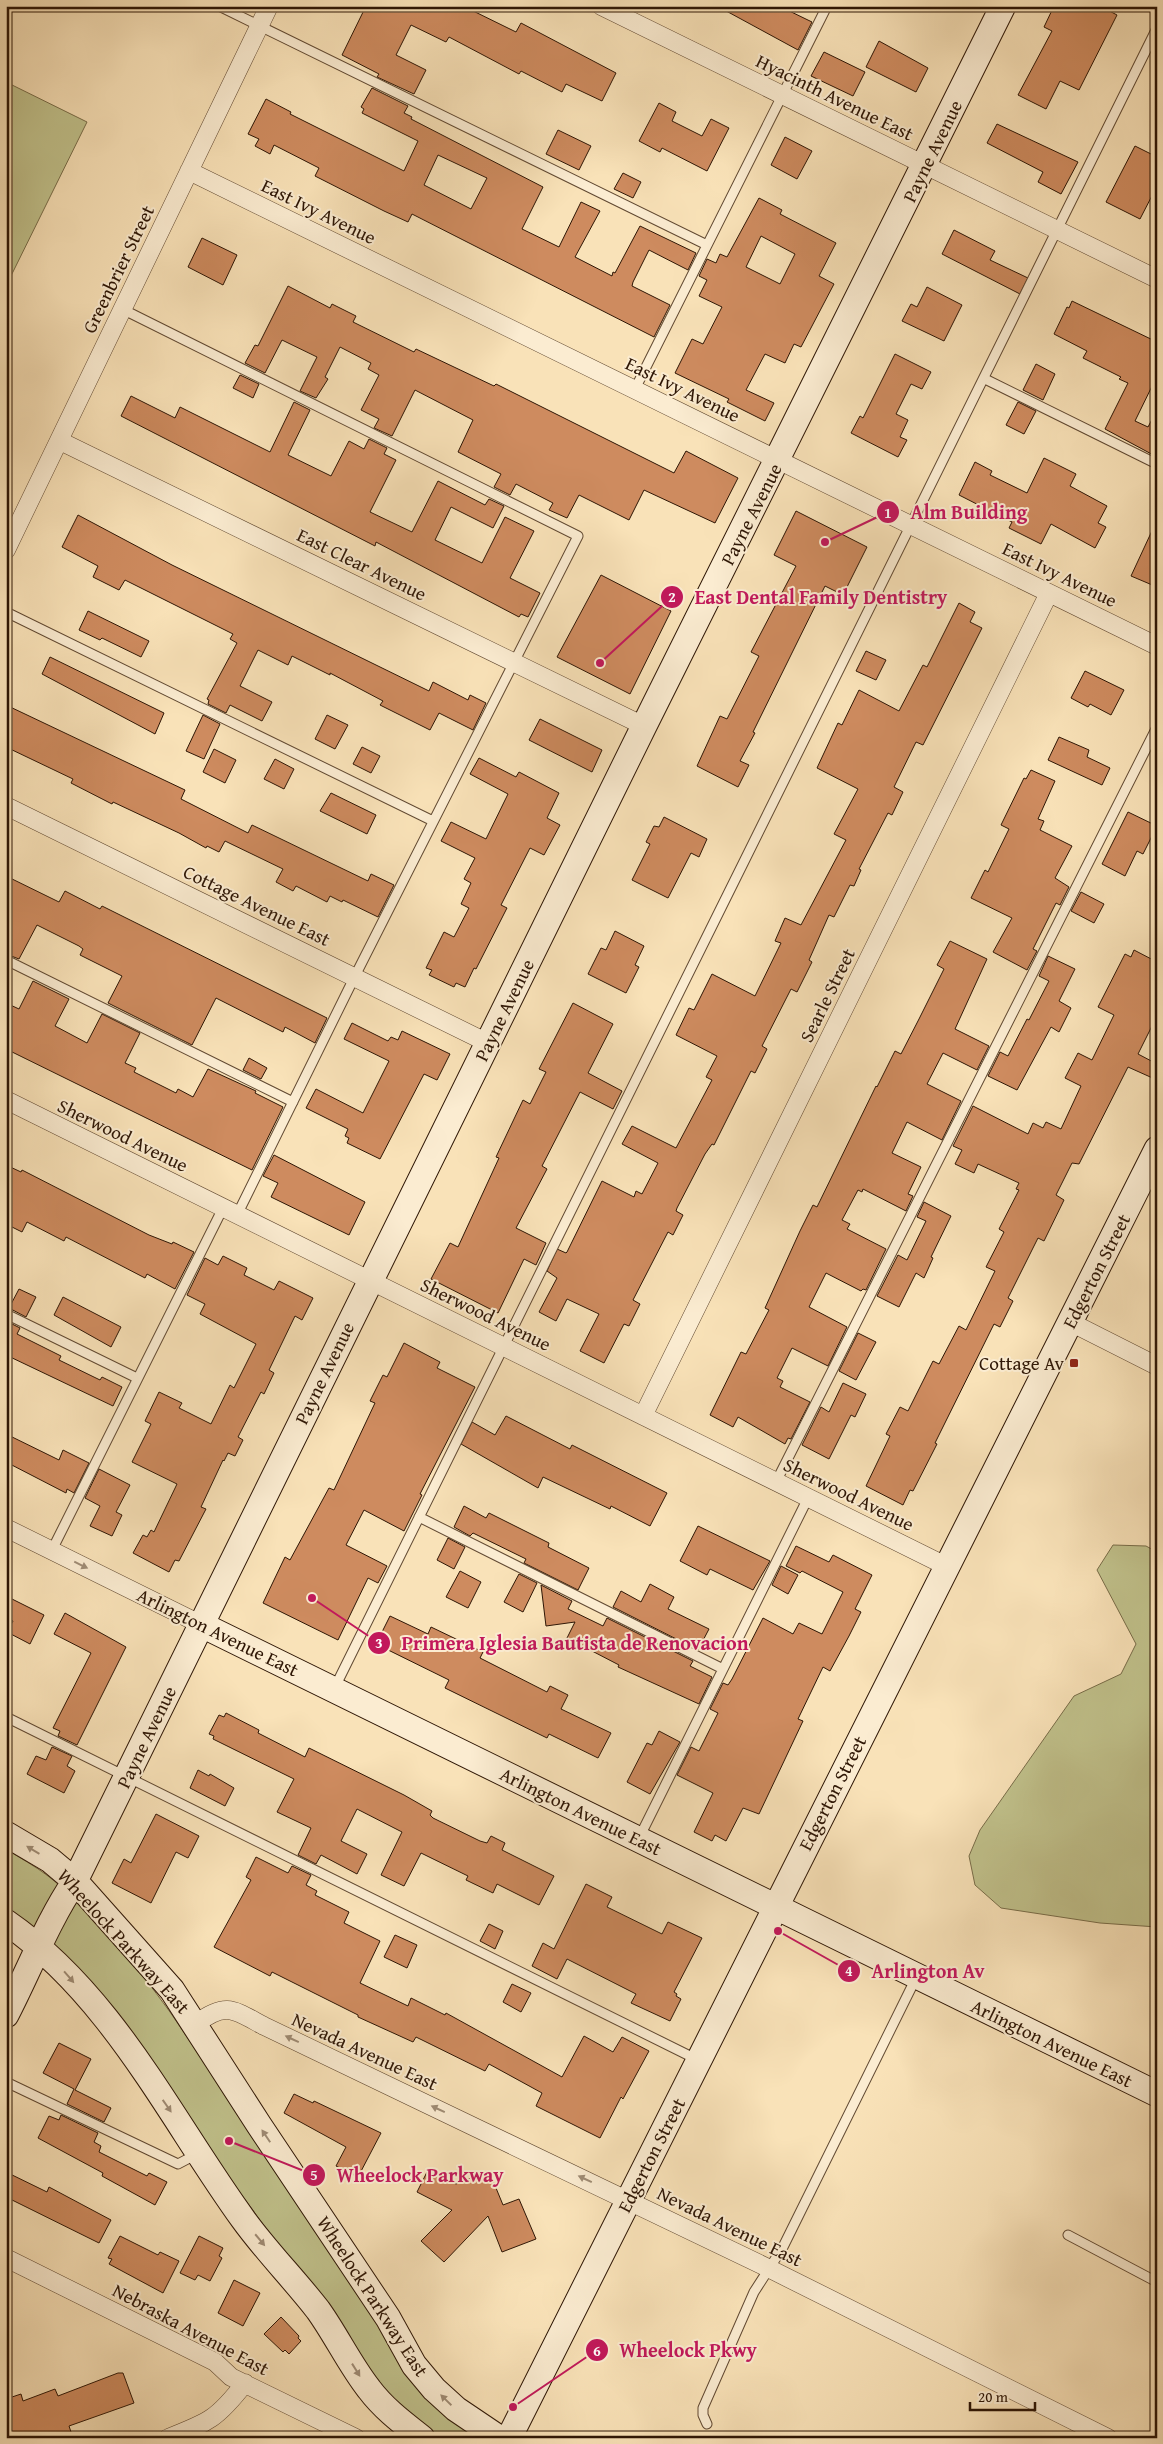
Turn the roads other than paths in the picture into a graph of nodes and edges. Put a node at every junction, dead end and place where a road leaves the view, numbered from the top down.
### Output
1 (219, 6) edge
2 (269, 6) edge
3 (602, 6) edge
4 (827, 6) edge
5 (1004, 6) edge
6 (259, 26) junction
7 (1157, 28) edge
8 (782, 94) junction
9 (925, 164) junction
10 (189, 171) junction
11 (1058, 230) junction
12 (707, 245) junction
13 (1157, 279) edge
14 (122, 309) junction
15 (985, 379) junction
16 (635, 389) junction
17 (60, 440) junction
18 (779, 460) junction
19 (1157, 464) edge
20 (912, 525) junction
21 (6, 550) edge
22 (1049, 593) junction
23 (6, 612) edge
24 (1157, 646) edge
25 (514, 662) junction
26 (644, 726) junction
27 (1157, 727) edge
28 (6, 806) edge
29 (433, 821) junction
30 (6, 960) edge
31 (355, 976) junction
32 (488, 1043) junction
33 (6, 1100) edge
34 (293, 1102) junction
35 (1157, 1149) edge
36 (230, 1212) junction
37 (370, 1281) junction
38 (6, 1314) edge
39 (1070, 1322) junction
40 (502, 1346) junction
41 (1157, 1366) edge
42 (137, 1378) junction
43 (643, 1416) junction
44 (776, 1482) junction
45 (808, 1498) junction
46 (419, 1517) junction
47 (6, 1528) edge
48 (52, 1550) junction
49 (946, 1566) junction
50 (202, 1625) junction
51 (723, 1669) junction
52 (334, 1689) junction
53 (6, 1718) edge
54 (126, 1776) junction
55 (6, 1834) edge
56 (639, 1840) junction
57 (74, 1881) junction
58 (776, 1907) junction
59 (6, 1922) edge
60 (40, 1949) junction
61 (917, 1976) junction
62 (6, 2015) edge
63 (196, 2024) junction
64 (698, 2060) junction
65 (6, 2082) edge
66 (1157, 2094) edge
67 (200, 2153) junction
68 (629, 2201) junction
69 (1068, 2235) dead end
70 (6, 2258) edge
71 (768, 2268) junction
72 (1157, 2282) edge
73 (245, 2383) junction
74 (707, 2424) dead end
75 (492, 2434) edge
76 (168, 2438) edge
77 (356, 2438) edge
78 (422, 2438) edge
79 (509, 2438) edge
80 (1108, 2438) edge

1 - 6 lane
2 - 6 street, Greenbrier Street
3 - 8 street, Hyacinth Avenue East
4 - 8 lane
5 - 9 street, Payne Avenue
6 - 10 street, Greenbrier Street
6 - 12 lane
7 - 11 lane
8 - 9 street, Hyacinth Avenue East
8 - 12 lane
9 - 11 street, Hyacinth Avenue East
9 - 18 street, Payne Avenue
10 - 14 street, Greenbrier Street
10 - 16 street, East Ivy Avenue
11 - 13 street, Hyacinth Avenue East
11 - 15 lane
12 - 16 lane
14 - 17 street, Greenbrier Street
14 - 25 lane
15 - 19 lane
15 - 20 lane
16 - 18 street, East Ivy Avenue
17 - 21 street, Greenbrier Street
17 - 25 street, East Clear Avenue
18 - 20 street, East Ivy Avenue
18 - 26 street, Payne Avenue
20 - 22 street, East Ivy Avenue
20 - 40 lane
22 - 24 street, East Ivy Avenue
22 - 43 street, Searle Street
23 - 29 lane
25 - 26 street, East Clear Avenue
25 - 29 lane
26 - 32 street, Payne Avenue
27 - 44 lane
28 - 31 street, Cottage Avenue East
29 - 31 lane
30 - 34 lane
31 - 32 street, Cottage Avenue East
31 - 34 lane
32 - 37 street, Payne Avenue
33 - 36 street, Sherwood Avenue
34 - 36 lane
35 - 39 street, Edgerton Street
36 - 37 street, Sherwood Avenue
36 - 42 lane
37 - 40 street, Sherwood Avenue
37 - 50 street, Payne Avenue
38 - 42 lane
39 - 41 street
39 - 49 street, Edgerton Street
40 - 43 street, Sherwood Avenue
40 - 46 lane
42 - 48 lane
43 - 44 street, Sherwood Avenue
44 - 45 street, Sherwood Avenue
45 - 49 street, Sherwood Avenue
45 - 51 lane
46 - 51 lane
46 - 52 lane
47 - 48 street, Arlington Avenue East
48 -> 50 street, Arlington Avenue East
49 - 58 street, Edgerton Street
50 - 52 street, Arlington Avenue East
50 - 54 street, Payne Avenue
51 - 56 lane
52 - 56 street, Arlington Avenue East
53 - 54 lane
54 - 57 street, Payne Avenue
54 - 64 lane
57 -> 55 street, Wheelock Parkway East
56 - 58 street, Arlington Avenue East
57 - 60 street, Payne Avenue
57 - 63 street, Wheelock Parkway East
58 - 61 street, Arlington Avenue East
58 - 64 street, Edgerton Street
59 - 60 street
60 - 62 street, Payne Avenue
60 -> 67 street
61 - 66 street, Arlington Avenue East
61 - 71 lane
68 -> 63 street, Nevada Avenue East
75 -> 63 street, Wheelock Parkway East
64 - 68 street, Edgerton Street
65 - 67 lane
67 -> 78 street
68 - 71 street, Nevada Avenue East
68 - 79 street, Edgerton Street
69 - 72 lane
70 - 73 street, Nebraska Avenue East
71 - 74 lane
71 - 80 street, Nevada Avenue East
73 - 76 street
73 - 77 street, Nebraska Avenue East

